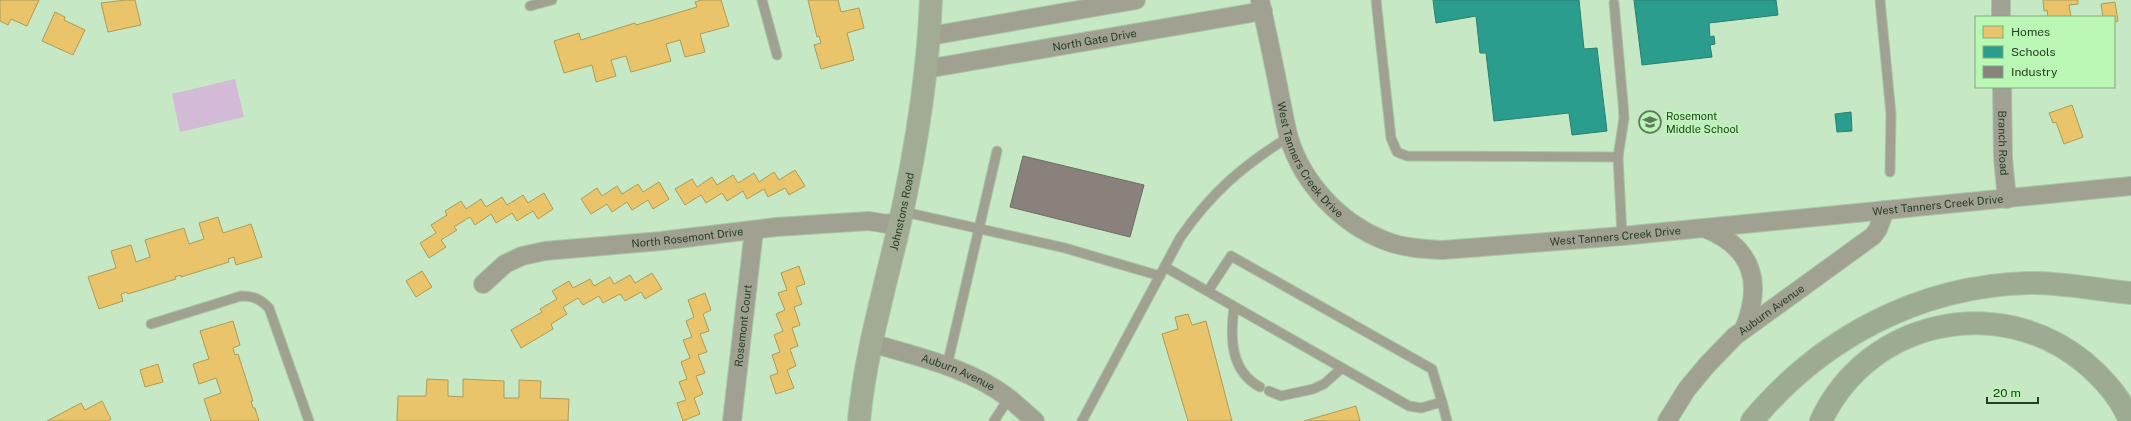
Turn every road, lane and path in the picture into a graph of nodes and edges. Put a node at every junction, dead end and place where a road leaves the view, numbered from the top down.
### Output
1 (552, 0) edge
2 (762, 0) edge
3 (931, 0) edge
4 (1136, 0) edge
5 (1376, 0) edge
6 (1880, 0) edge
7 (1614, 3) dead end
8 (1092, 4) edge
9 (1262, 5) edge
10 (530, 6) dead end
11 (930, 36) junction
12 (777, 55) dead end
13 (926, 69) junction
14 (2002, 88) edge
15 (1289, 138) junction
16 (997, 151) dead end
17 (1618, 157) junction
18 (1890, 172) dead end
19 (2131, 186) edge
20 (2007, 199) junction
21 (1885, 210) junction
22 (900, 221) junction
23 (1703, 228) junction
24 (979, 229) junction
25 (754, 230) junction
26 (1622, 236) junction
27 (1164, 267) junction
28 (1160, 276) junction
29 (483, 284) dead end
30 (1208, 292) junction
31 (2131, 293) edge
32 (1234, 306) junction
33 (151, 324) dead end
34 (1744, 329) junction
35 (871, 343) junction
36 (947, 366) junction
37 (1342, 368) junction
38 (1260, 387) dead end
39 (1269, 391) dead end
40 (1009, 398) junction
41 (1442, 402) junction
42 (309, 421) edge
43 (732, 421) edge
44 (859, 421) edge
45 (994, 421) edge
46 (1035, 421) edge
47 (1082, 421) edge
48 (1447, 421) edge
49 (1667, 421) edge
50 (1752, 421) edge
51 (1821, 421) edge
52 (2130, 421) edge

1 - 10 lane
2 - 12 lane
3 - 11 street, Johnstons Road
4 - 8 street
5 - 17 lane
6 - 18 lane
7 - 17 lane
8 - 11 street
9 - 13 street, North Gate Drive
9 - 15 street, West Tanners Creek Drive
11 - 13 street, Johnstons Road
13 - 22 street, Johnstons Road
14 - 20 street, Branch Road
15 - 26 street, West Tanners Creek Drive
15 - 27 lane
16 - 24 lane
17 - 26 lane
19 - 20 street, West Tanners Creek Drive
20 - 21 street, West Tanners Creek Drive
21 - 23 street, West Tanners Creek Drive
21 - 34 street, Auburn Avenue
22 - 24 lane
22 - 25 street, North Rosemont Drive
22 - 35 street, Johnstons Road
23 - 26 street, West Tanners Creek Drive
23 - 34 street
24 - 28 lane
24 - 36 lane
25 - 29 street, North Rosemont Drive
25 - 43 street, Rosemont Court
27 - 28 lane
27 - 30 lane
28 - 47 lane
30 - 32 lane
30 - 41 lane
31 - 50 highway
32 - 37 lane
32 - 38 lane
33 - 42 lane
34 - 49 street, Auburn Avenue
35 - 36 street, Auburn Avenue
35 - 44 street, Johnstons Road
36 - 40 street, Auburn Avenue
37 - 39 lane
37 - 41 lane
40 - 45 lane
40 - 46 street, Auburn Avenue
41 - 48 lane
51 - 52 highway

